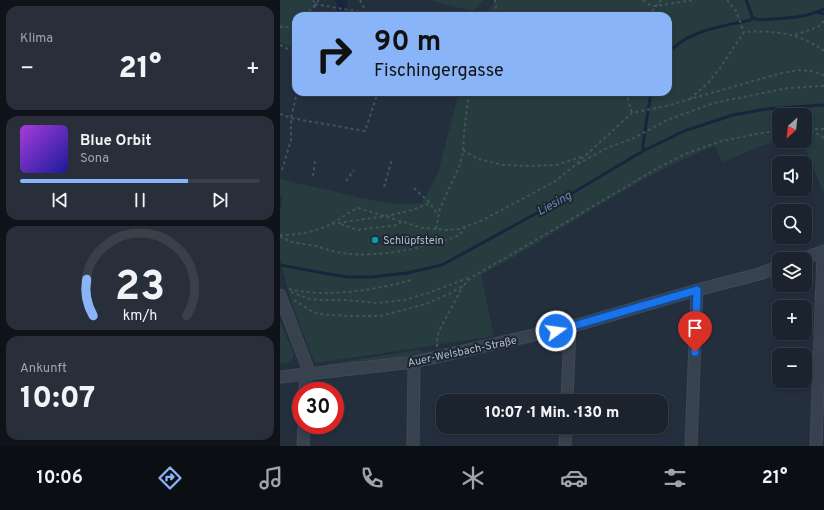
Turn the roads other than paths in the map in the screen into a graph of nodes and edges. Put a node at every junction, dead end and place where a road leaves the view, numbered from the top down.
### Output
1 (824, 251) edge
2 (812, 255) edge
3 (772, 269) edge
4 (697, 290) junction
5 (283, 291) edge
6 (570, 327) junction
7 (414, 362) junction
8 (306, 375) junction
9 (280, 377) edge
10 (306, 382) edge
11 (567, 394) edge
12 (304, 434) edge
13 (566, 434) edge
14 (304, 446) edge
15 (413, 446) edge
16 (565, 446) edge
17 (691, 446) edge
18 (816, 446) edge

1 - 2 street
1 - 18 street
3 - 4 street, Auer-Welsbach-Straße
4 - 6 street, Auer-Welsbach-Straße
4 - 17 street
5 - 8 street
6 - 7 street, Auer-Welsbach-Straße
6 - 11 street
7 - 8 street, Auer-Welsbach-Straße
7 - 15 street
8 - 9 street, Auer-Welsbach-Straße
8 - 10 street
12 - 14 street
13 - 16 street

